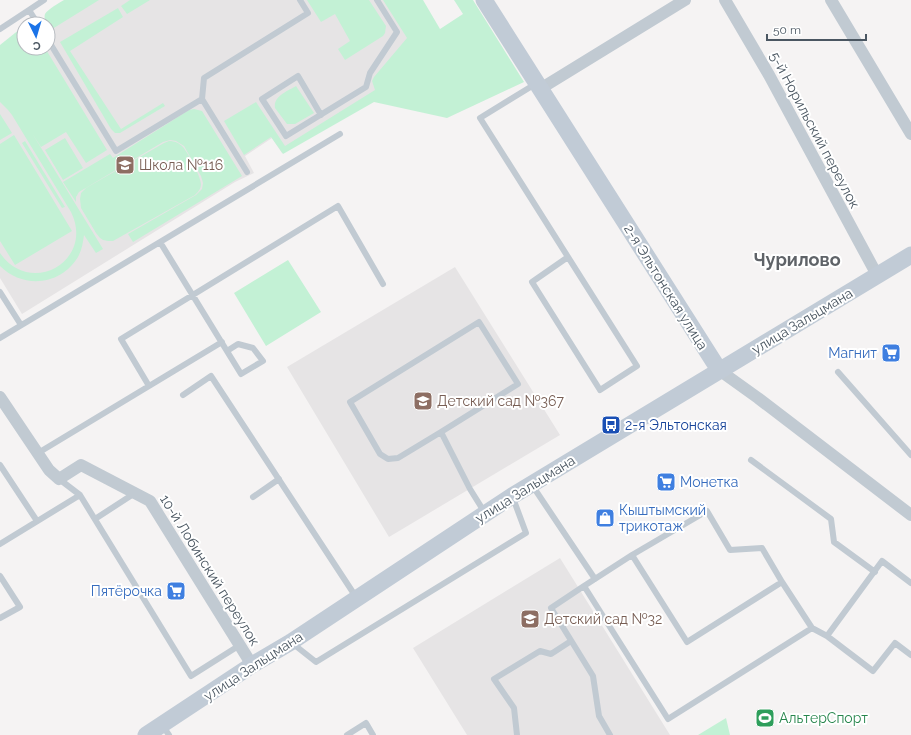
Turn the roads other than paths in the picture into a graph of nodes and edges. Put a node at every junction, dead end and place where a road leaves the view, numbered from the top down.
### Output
1 (44, 0) edge
2 (300, 0) edge
3 (377, 0) edge
4 (484, 0) edge
5 (725, 0) edge
6 (831, 0) edge
7 (680, 1) edge
8 (29, 10) junction
9 (33, 16) edge
10 (0, 30) edge
11 (56, 53) edge
12 (538, 86) junction
13 (202, 99) junction
14 (321, 115) junction
15 (340, 134) dead end
16 (911, 134) edge
17 (247, 172) dead end
18 (160, 242) junction
19 (911, 255) edge
20 (568, 257) junction
21 (877, 276) junction
22 (383, 284) dead end
23 (0, 292) edge
24 (193, 296) junction
25 (20, 325) junction
26 (0, 338) edge
27 (222, 342) junction
28 (227, 351) junction
29 (720, 370) junction
30 (838, 372) dead end
31 (149, 386) junction
32 (183, 395) dead end
33 (0, 397) edge
34 (441, 432) junction
35 (38, 454) junction
36 (911, 455) edge
37 (751, 460) dead end
38 (0, 465) edge
39 (59, 478) junction
40 (279, 479) junction
41 (531, 484) junction
42 (135, 493) junction
43 (80, 495) junction
44 (512, 496) junction
45 (253, 497) dead end
46 (485, 513) junction
47 (911, 514) edge
48 (95, 520) junction
49 (37, 521) junction
50 (0, 544) edge
51 (632, 555) junction
52 (875, 572) junction
53 (0, 576) edge
54 (595, 579) junction
55 (782, 582) junction
56 (911, 583) edge
57 (584, 586) junction
58 (357, 598) junction
59 (0, 618) edge
60 (812, 628) junction
61 (827, 636) junction
62 (291, 642) junction
63 (572, 642) junction
64 (240, 645) junction
65 (911, 655) edge
66 (252, 665) junction
67 (166, 730) edge
68 (146, 735) edge
69 (347, 735) edge
70 (373, 735) edge
71 (517, 735) edge
72 (610, 735) edge

1 - 8 lane
2 - 13 lane
3 - 14 lane
4 - 12 street, 2-я Эльтонская улица
5 - 21 street, 5-й Норильский переулок
6 - 16 street
7 - 12 street
8 - 9 lane
8 - 10 lane
11 - 13 lane
12 - 20 lane
12 - 29 street, 2-я Эльтонская улица
13 - 17 lane
14 - 14 lane
15 - 18 lane
18 - 24 lane
18 - 25 lane
19 - 21 street, улица Зальцмана
20 - 20 lane
21 - 29 street, улица Зальцмана
22 - 24 lane
23 - 25 lane
24 - 27 lane
24 - 31 lane
25 - 26 lane
27 - 28 lane
27 - 31 lane
28 - 28 lane
29 - 41 street, улица Зальцмана
29 - 47 street, 2-я Эльтонская улица
30 - 36 lane
31 - 35 lane
32 - 40 lane
33 - 35 street
34 - 34 lane
34 - 46 lane
35 - 39 street
37 - 52 lane
38 - 49 lane
39 - 42 street, 10-й Лобинский переулок
39 - 43 lane
40 - 45 lane
40 - 58 lane
41 - 44 street, улица Зальцмана
41 - 54 lane
42 - 48 lane
42 - 64 street, 10-й Лобинский переулок
43 - 48 lane
43 - 49 lane
44 - 46 street, улица Зальцмана
44 - 62 lane
46 - 58 street, улица Зальцмана
48 - 64 lane
49 - 50 lane
51 - 54 lane
51 - 55 lane
51 - 55 lane
52 - 56 lane
52 - 61 lane
53 - 59 lane
54 - 57 lane
55 - 60 lane
57 - 60 lane
57 - 63 lane
58 - 62 street, улица Зальцмана
60 - 61 lane
61 - 65 lane
62 - 66 street, улица Зальцмана
63 - 71 lane
63 - 72 lane
64 - 66 street, 10-й Лобинский переулок
66 - 67 street, улица Зальцмана
67 - 68 street, улица Зальцмана
69 - 70 lane

